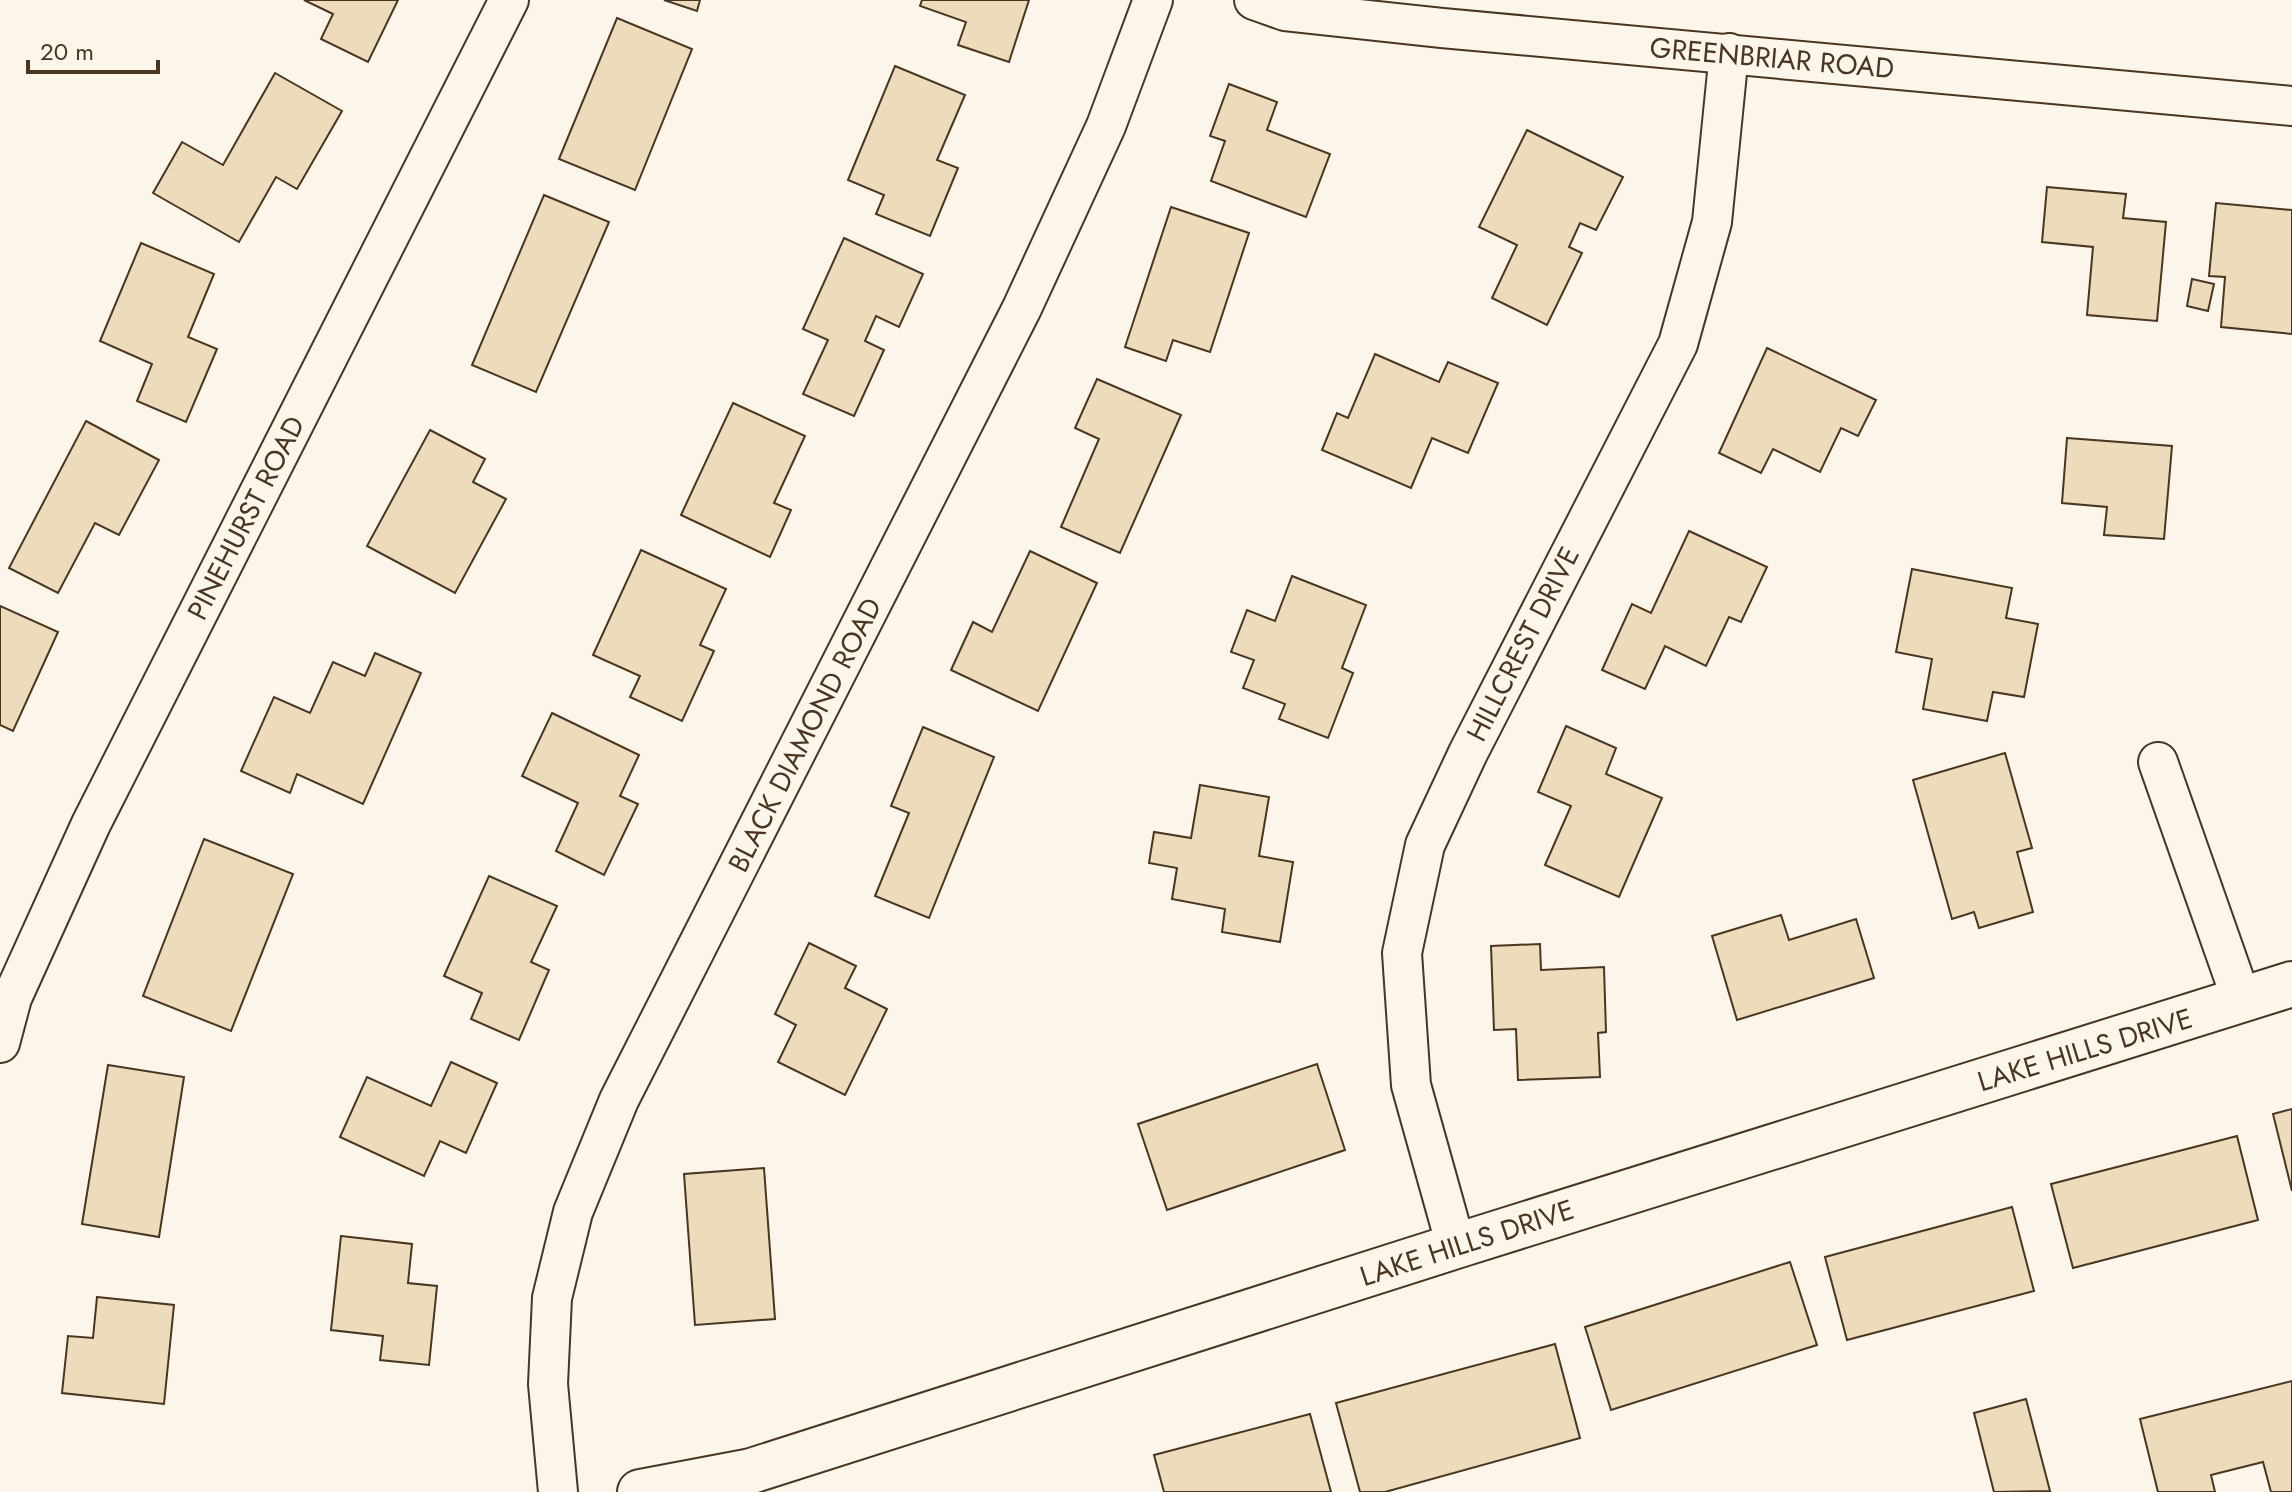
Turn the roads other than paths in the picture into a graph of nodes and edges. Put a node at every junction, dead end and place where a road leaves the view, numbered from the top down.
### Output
1 (509, 0) edge
2 (1153, 0) edge
3 (1254, 0) edge
4 (1729, 53) junction
5 (2292, 106) edge
6 (2158, 762) dead end
7 (2292, 984) edge
8 (2242, 1001) junction
9 (0, 1043) edge
10 (1456, 1246) junction
11 (558, 1492) edge
12 (640, 1492) edge

1 - 9 street, PINEHURST ROAD
2 - 11 street, BLACK DIAMOND ROAD
3 - 4 street, GREENBRIAR ROAD
4 - 5 street, GREENBRIAR ROAD
4 - 10 street, HILLCREST DRIVE
6 - 8 street
7 - 8 street, LAKE HILLS DRIVE
8 - 10 street, LAKE HILLS DRIVE
10 - 12 street, LAKE HILLS DRIVE

